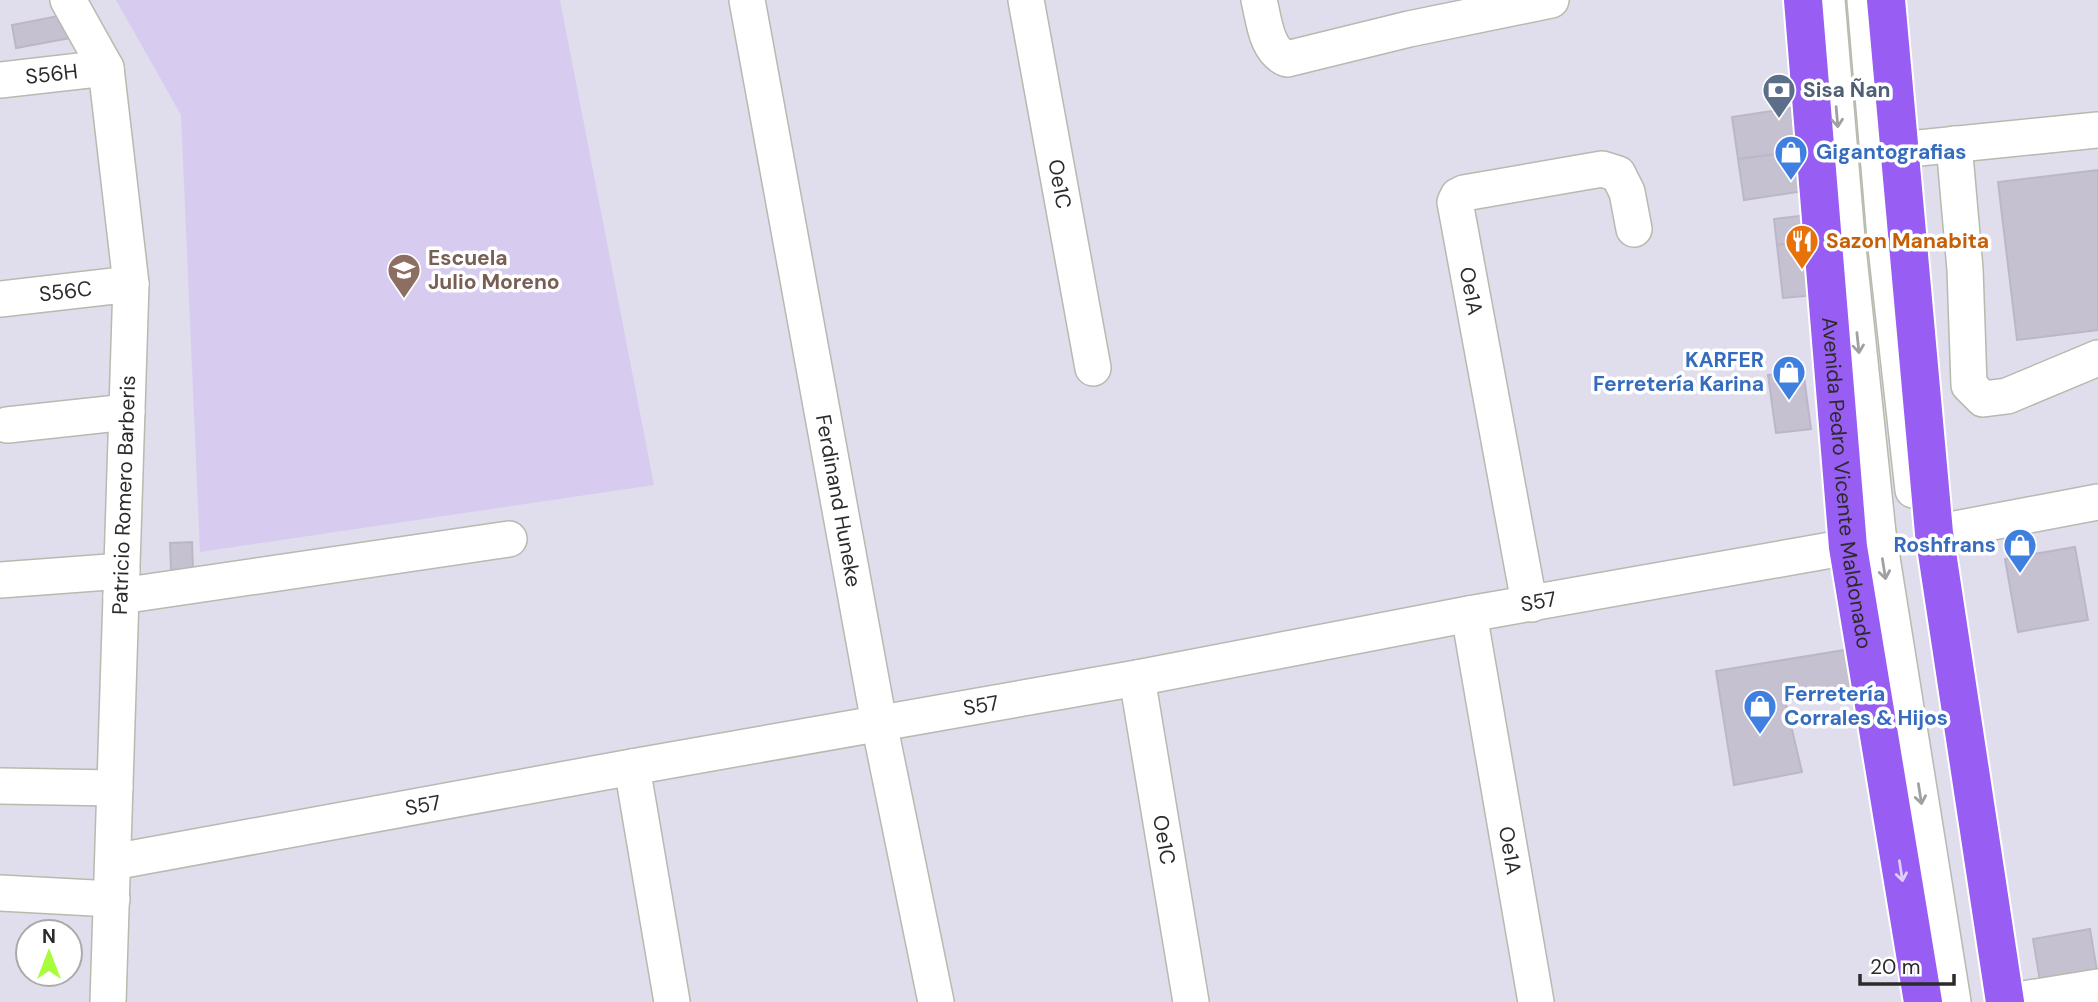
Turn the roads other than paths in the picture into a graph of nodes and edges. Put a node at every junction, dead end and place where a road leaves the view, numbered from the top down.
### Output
1 (68, 0) edge
2 (747, 0) edge
3 (1026, 0) edge
4 (1259, 0) edge
5 (1551, 0) edge
6 (1803, 0) edge
7 (1827, 0) edge
8 (1865, 0) edge
9 (1886, 0) edge
10 (106, 68) junction
11 (0, 80) edge
12 (2098, 130) edge
13 (1954, 144) junction
14 (1899, 149) junction
15 (1634, 229) dead end
16 (131, 284) junction
17 (0, 299) edge
18 (2098, 358) edge
19 (1093, 368) dead end
20 (127, 412) junction
21 (7, 425) dead end
22 (2098, 502) edge
23 (1934, 533) junction
24 (509, 539) dead end
25 (1848, 547) junction
26 (0, 580) edge
27 (122, 584) junction
28 (1532, 604) junction
29 (1469, 614) junction
30 (1137, 678) junction
31 (879, 723) junction
32 (632, 766) junction
33 (0, 786) edge
34 (115, 788) junction
35 (113, 862) junction
36 (0, 893) edge
37 (111, 899) junction
38 (2098, 987) edge
39 (108, 1002) edge
40 (672, 1002) edge
41 (936, 1002) edge
42 (1191, 1002) edge
43 (1536, 1002) edge
44 (1923, 1002) edge
45 (1953, 1002) edge
46 (1992, 1002) edge
47 (2005, 1002) edge

1 - 10 street, Patricio Romero Barberis
2 - 31 street, Ferdinand Huneke
3 - 19 street, Oe1C
4 - 5 street
6 - 25 main road, Avenida Pedro Vicente Maldonado
7 -> 45 street
8 - 46 street
9 - 14 main road
10 - 11 street, S56H
10 - 16 street, Patricio Romero Barberis
12 - 13 street
13 - 14 street
13 - 18 street
14 - 23 main road
15 - 28 street, Oe1A
16 - 17 street, S56C
16 - 20 street, Patricio Romero Barberis
20 - 21 street
20 - 27 street, Patricio Romero Barberis
22 - 23 street
23 - 47 main road
24 - 27 street
25 - 28 street, S57
25 -> 44 main road, Avenida Pedro Vicente Maldonado
26 - 27 street
27 - 34 street, Patricio Romero Barberis
28 - 29 street, S57
29 - 30 street, S57
29 - 43 street, Oe1A
30 - 31 street, S57
30 - 42 street, Oe1C
31 - 32 street, S57
31 - 41 street, Ferdinand Huneke
32 - 35 street, S57
32 - 40 street
33 - 34 street
34 - 35 street, Patricio Romero Barberis
35 - 37 street, Patricio Romero Barberis
36 - 37 street
37 - 39 street, Patricio Romero Barberis
38 - 47 street

